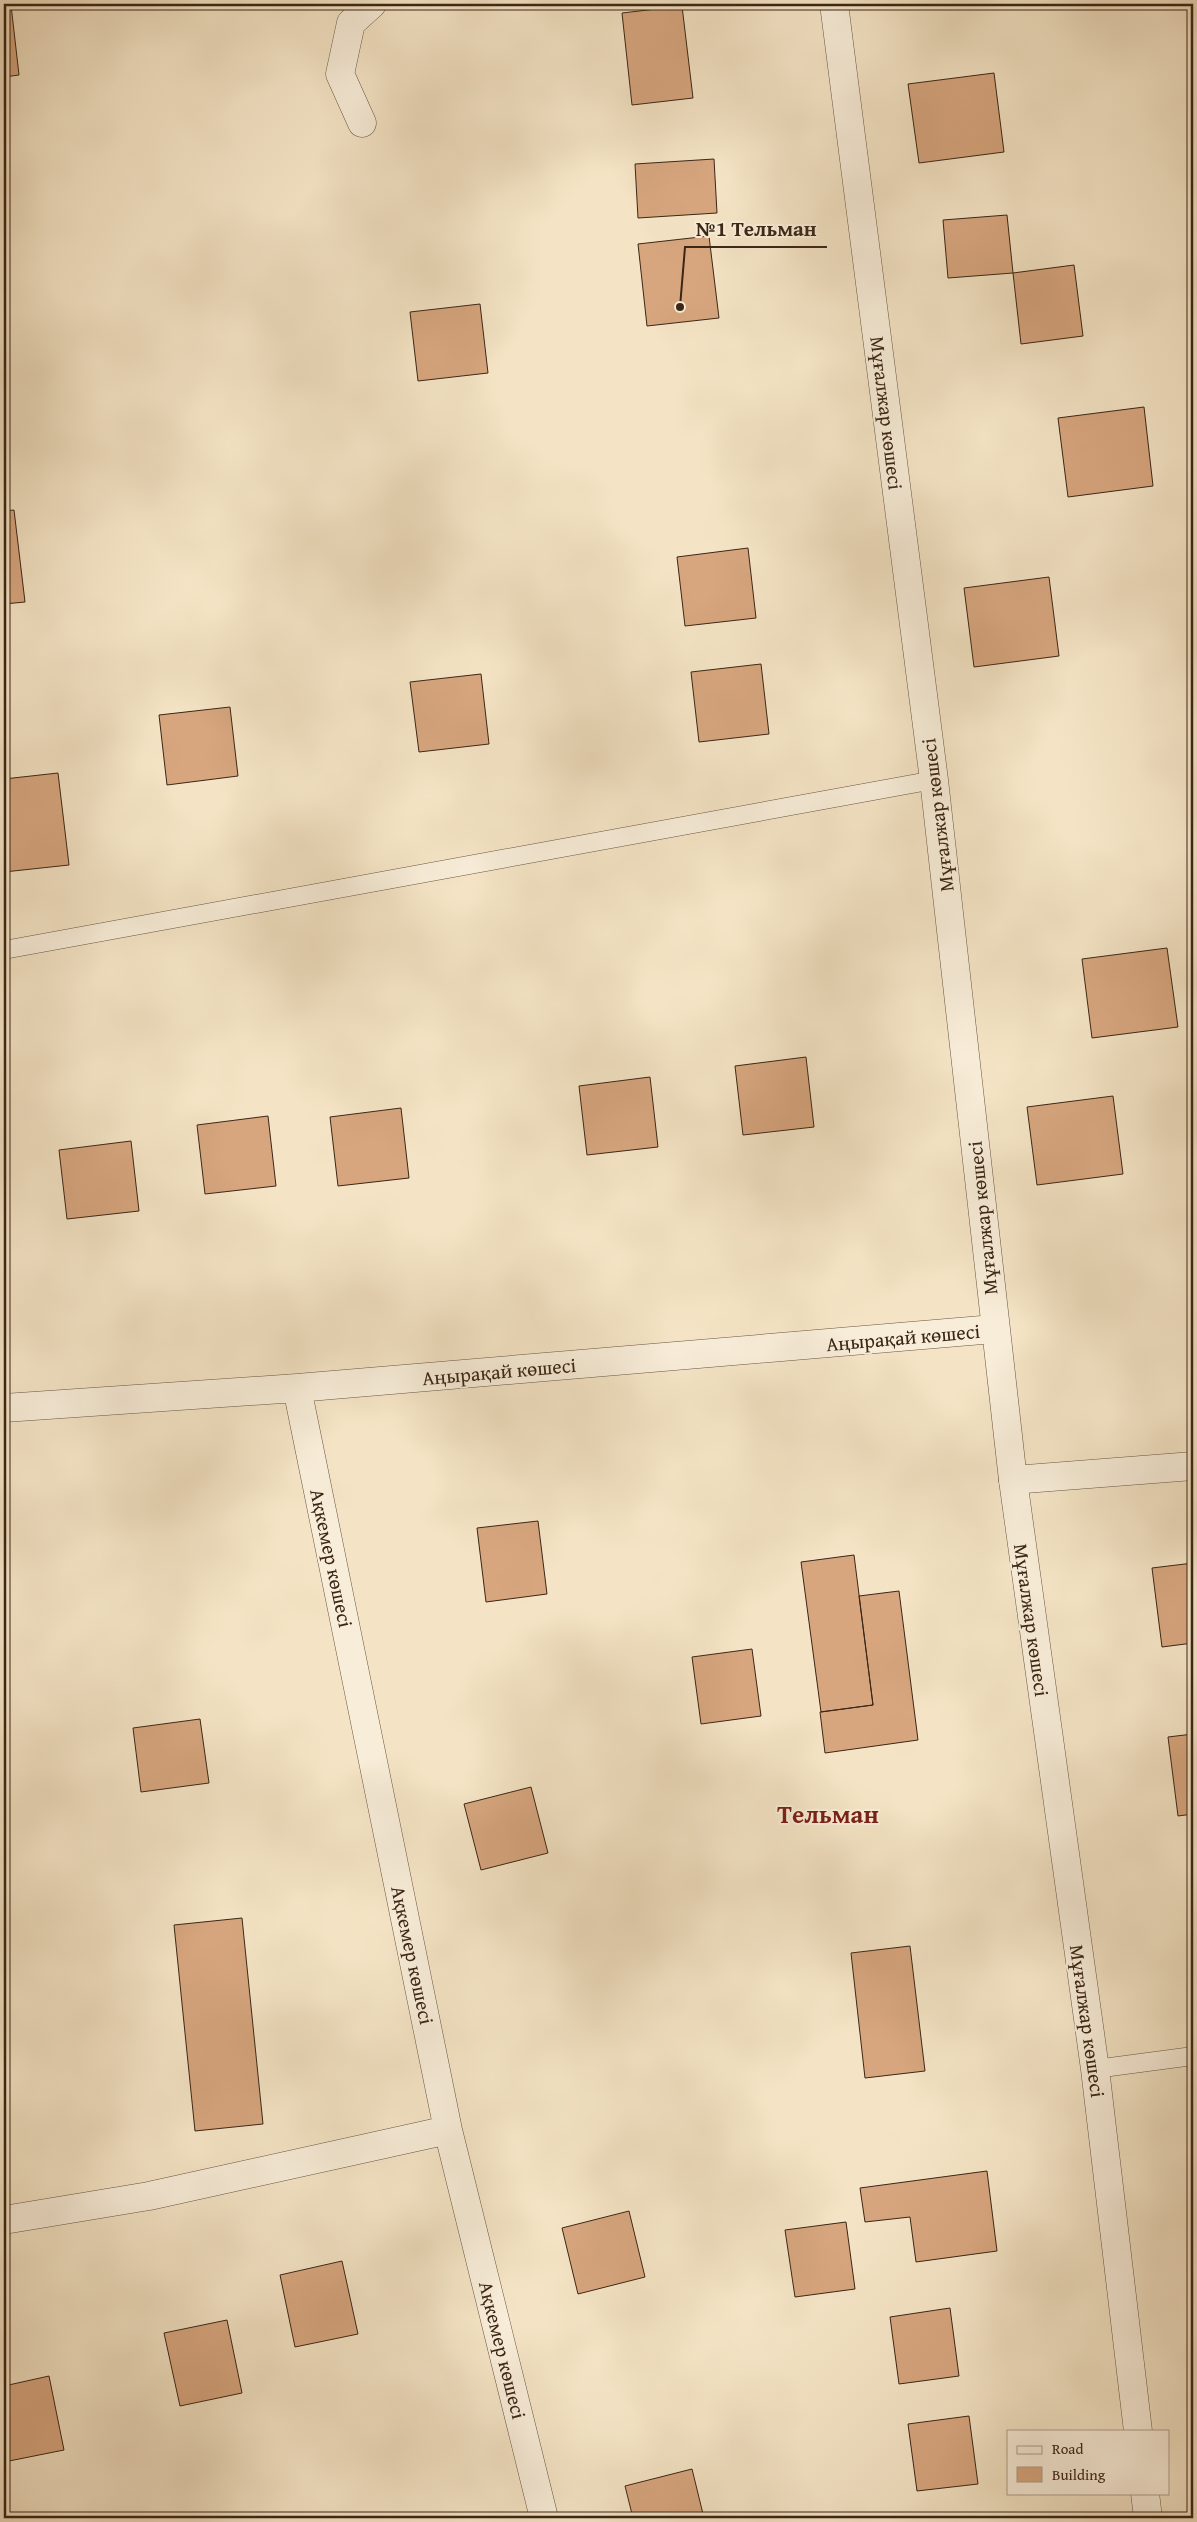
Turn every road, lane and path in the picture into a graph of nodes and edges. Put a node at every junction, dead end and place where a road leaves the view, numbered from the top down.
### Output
1 (372, 4) edge
2 (834, 4) edge
3 (362, 123) dead end
4 (934, 780) junction
5 (4, 950) edge
6 (994, 1329) junction
7 (297, 1388) junction
8 (4, 1408) edge
9 (1193, 1466) edge
10 (1013, 1480) junction
11 (1193, 2056) edge
12 (1095, 2069) junction
13 (448, 2130) junction
14 (4, 2220) edge
15 (1138, 2430) edge
16 (1145, 2494) edge
17 (544, 2518) edge
18 (1148, 2518) edge

1 - 3 street
2 - 4 street, Мұғалжар көшесі
4 - 5 lane
4 - 6 street, Мұғалжар көшесі
6 - 7 street, Аңырақай көшесі
6 - 10 street, Мұғалжар көшесі
7 - 8 street, Аңырақай көшесі
7 - 13 street, Ақкемер көшесі
9 - 10 street
10 - 12 street, Мұғалжар көшесі
11 - 12 lane
12 - 15 street, Мұғалжар көшесі
13 - 14 street
13 - 17 street, Ақкемер көшесі
16 - 18 street

